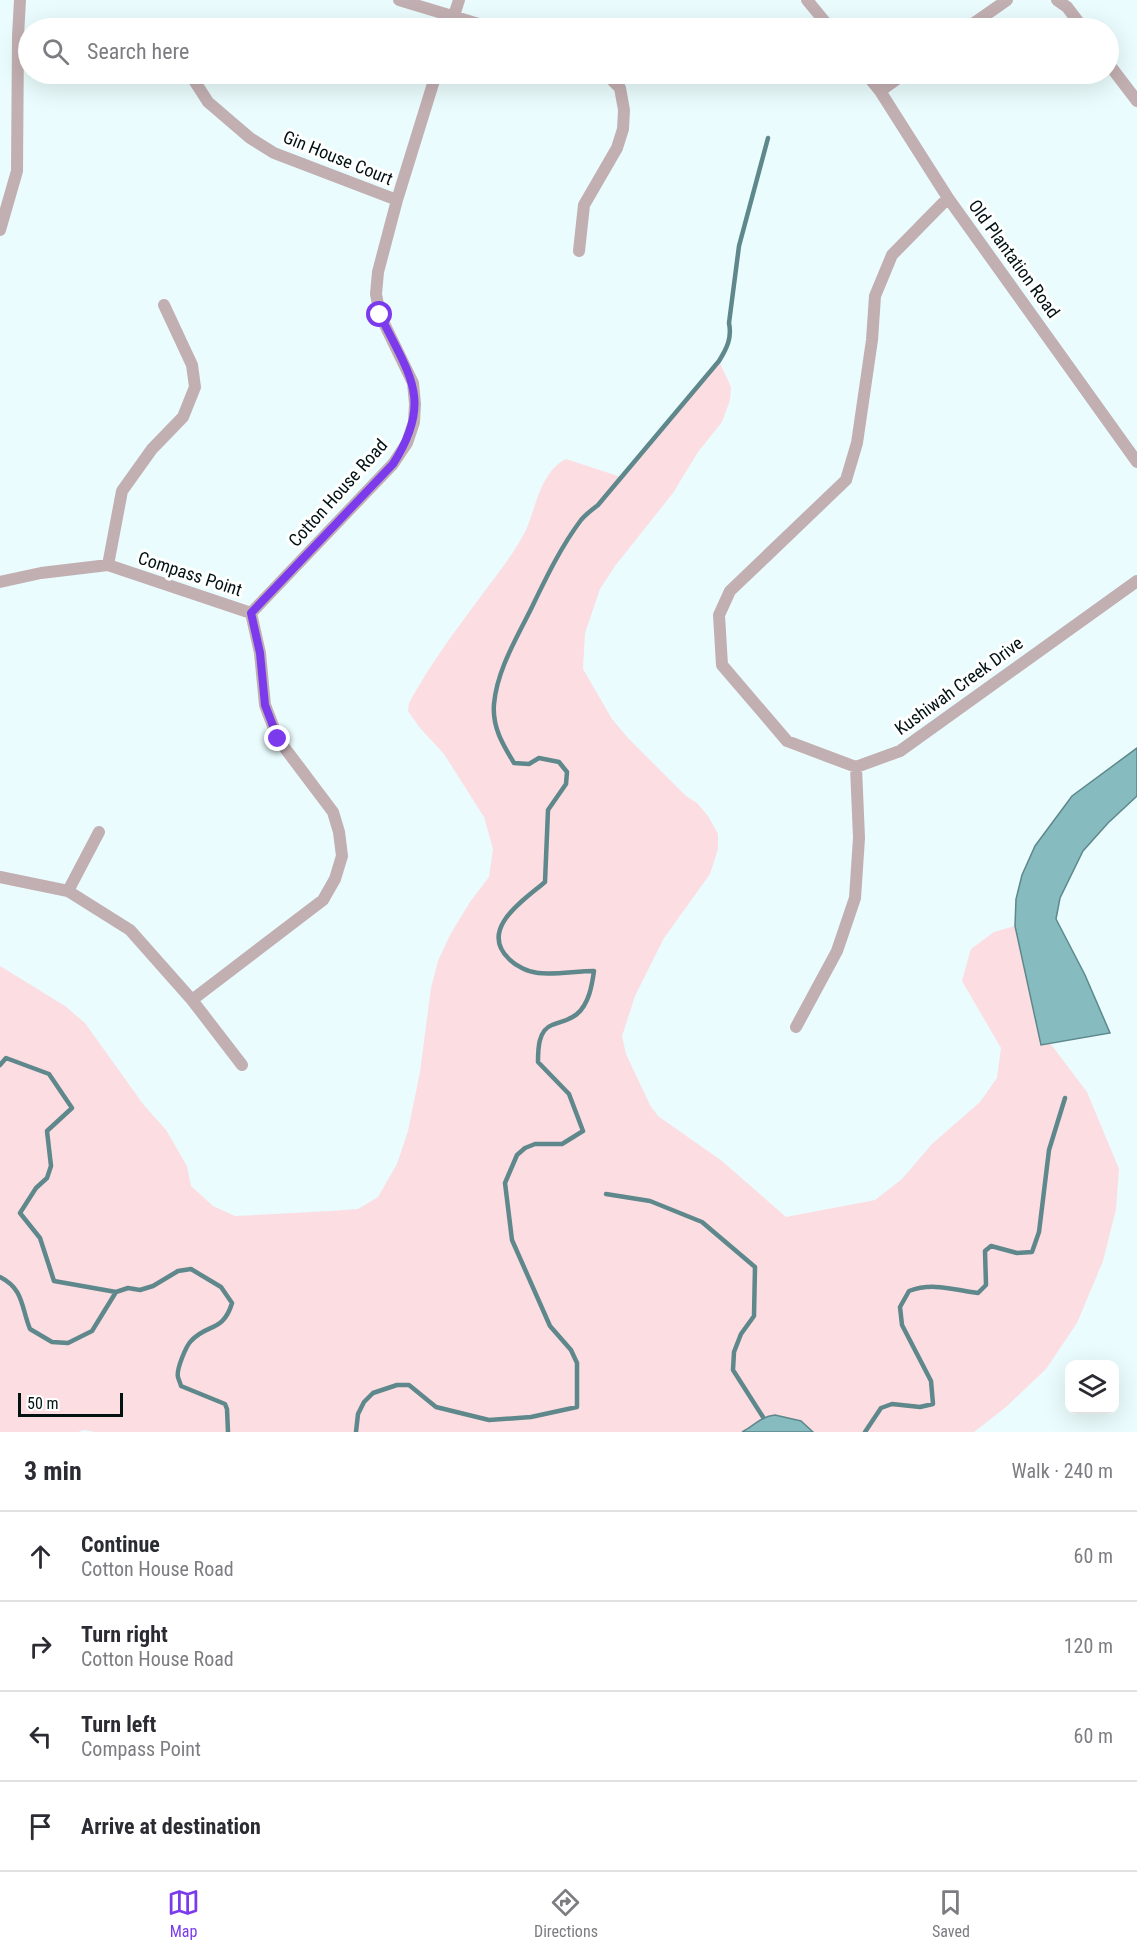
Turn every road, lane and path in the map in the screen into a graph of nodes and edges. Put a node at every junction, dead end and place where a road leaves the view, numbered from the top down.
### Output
1 (20, 0) edge
2 (399, 0) edge
3 (459, 0) edge
4 (807, 0) edge
5 (1007, 0) edge
6 (1062, 2) edge
7 (454, 15) junction
8 (19, 18) edge
9 (453, 18) edge
10 (463, 18) edge
11 (822, 18) edge
12 (981, 18) edge
13 (1075, 18) edge
14 (18, 36) edge
15 (1119, 77) edge
16 (196, 84) edge
17 (433, 84) edge
18 (616, 84) edge
19 (874, 84) edge
20 (890, 84) edge
21 (880, 91) junction
22 (1137, 101) edge
23 (948, 198) junction
24 (397, 200) junction
25 (0, 230) edge
26 (579, 251) dead end
27 (164, 305) dead end
28 (1137, 462) edge
29 (108, 565) junction
30 (1137, 580) edge
31 (0, 582) edge
32 (251, 613) junction
33 (856, 767) junction
34 (99, 832) dead end
35 (0, 877) edge
36 (68, 891) junction
37 (192, 1000) junction
38 (796, 1027) dead end
39 (242, 1065) dead end

1 - 8 street
2 - 7 street
3 - 7 street
4 - 11 street
5 - 12 street
6 - 13 street
7 - 9 street
7 - 10 street
14 - 25 street
15 - 22 street
16 - 24 street, Gin House Court
17 - 24 street, Cotton House Road
18 - 26 street
19 - 21 street, Old Plantation Road
20 - 21 street
21 - 23 street, Old Plantation Road
23 - 28 street, Old Plantation Road
23 - 33 street
24 - 32 street, Cotton House Road
27 - 29 street
29 - 31 street, Compass Point
29 - 32 street, Compass Point
30 - 33 street, Kushiwah Creek Drive
32 - 37 street, Compass Point
33 - 38 street
34 - 36 street
35 - 36 street
36 - 37 street
37 - 39 street

